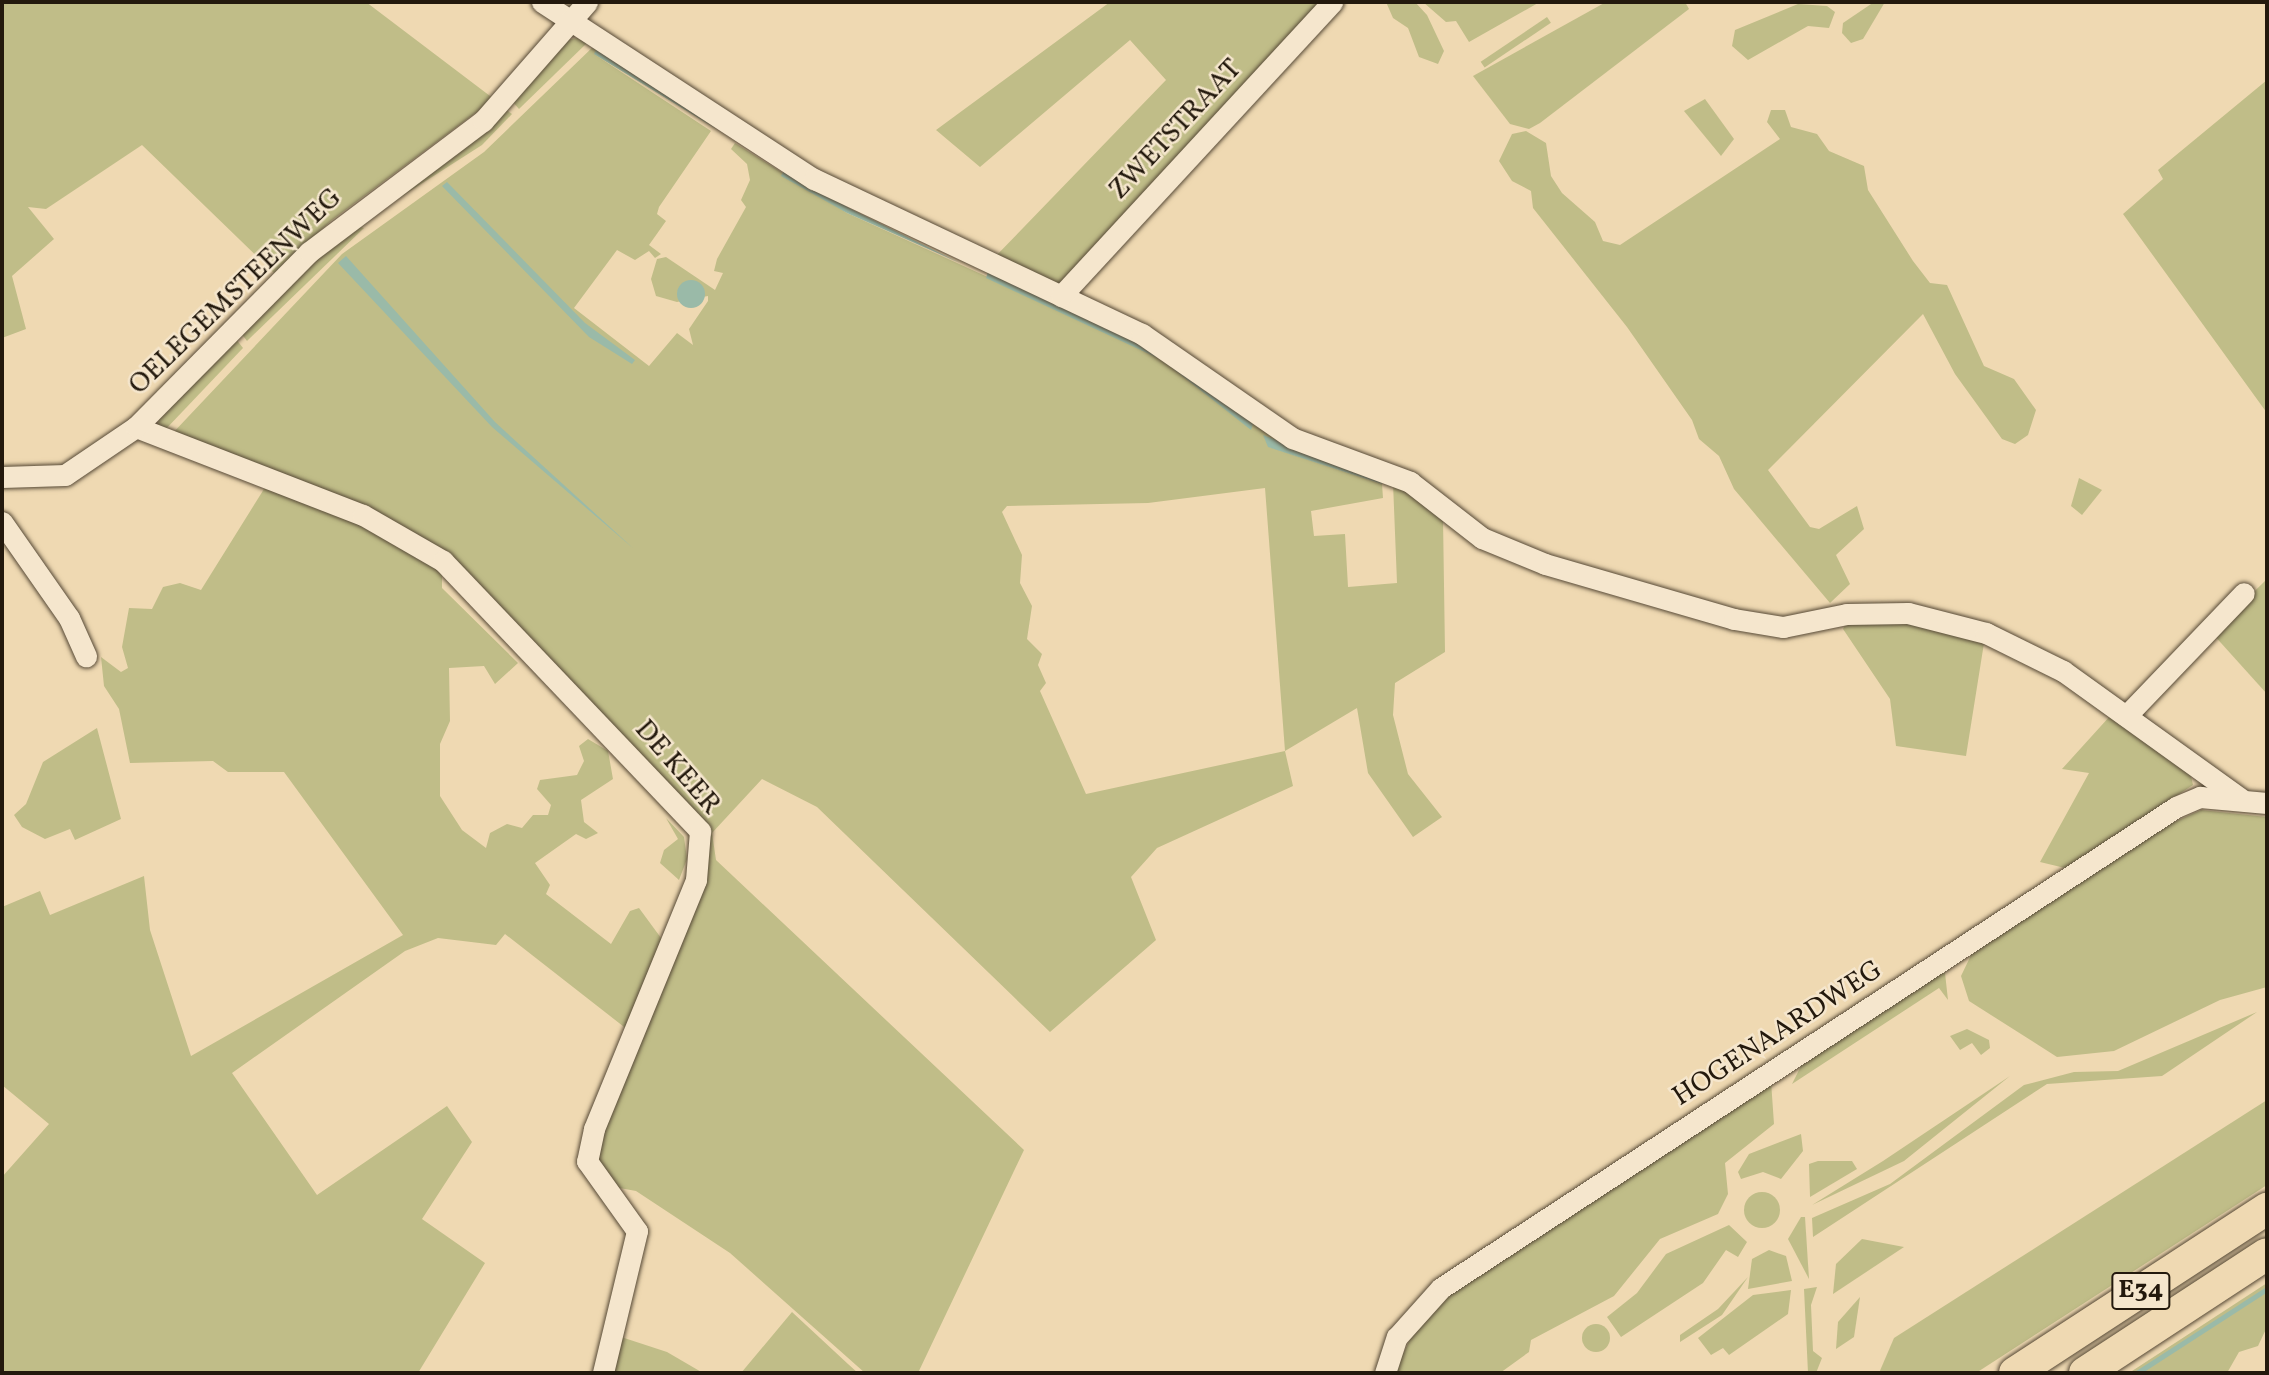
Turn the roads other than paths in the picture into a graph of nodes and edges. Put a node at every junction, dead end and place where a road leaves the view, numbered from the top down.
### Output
1 (542, 2) edge
2 (587, 2) edge
3 (1332, 2) edge
4 (571, 21) junction
5 (1061, 296) junction
6 (136, 427) junction
7 (2, 477) edge
8 (28, 478) junction
9 (2, 487) edge
10 (2, 523) edge
11 (2244, 593) dead end
12 (86, 656) dead end
13 (2126, 716) junction
14 (2241, 799) junction
15 (2267, 803) edge
16 (2267, 1209) edge
17 (2267, 1254) edge
18 (603, 1373) edge
19 (1385, 1373) edge
20 (2015, 1373) edge
21 (2085, 1373) edge

1 - 4 street
2 - 4 street, OELEGEMSTEENWEG
3 - 5 street, ZWETSTRAAT
4 - 5 street
4 - 6 street, OELEGEMSTEENWEG
5 - 13 street
6 - 8 street, OELEGEMSTEENWEG
6 - 18 street, DE KEER
7 - 8 street, OELEGEMSTEENWEG
8 - 9 street, OELEGEMSTEENWEG
10 - 12 street
11 - 13 street
13 - 14 street
14 - 15 street, HOGENAARDWEG
14 - 19 street, HOGENAARDWEG
16 - 20 highway, E34
17 - 21 highway, E34

